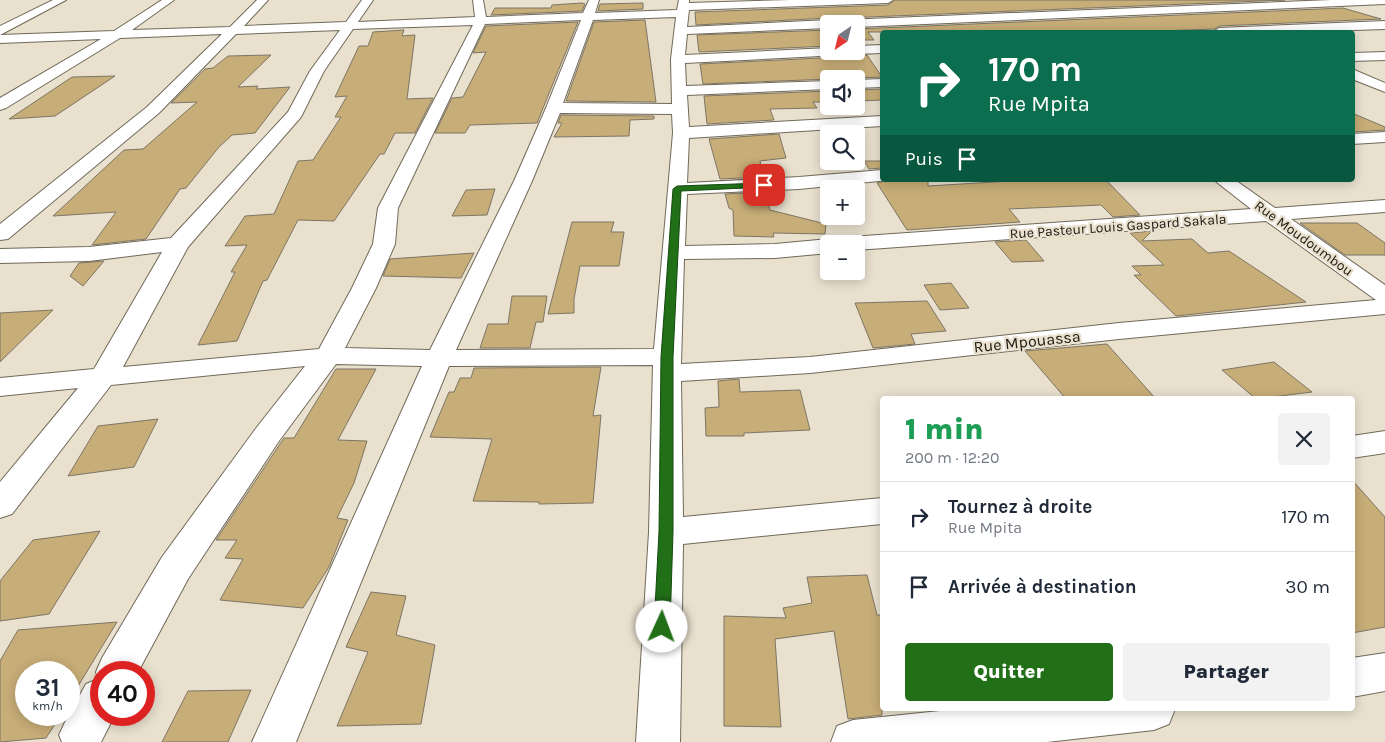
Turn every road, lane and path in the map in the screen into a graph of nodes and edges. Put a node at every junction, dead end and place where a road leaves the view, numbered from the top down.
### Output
1 (61, 0) edge
2 (169, 0) edge
3 (264, 0) edge
4 (368, 0) edge
5 (888, 0) edge
6 (1190, 0) edge
7 (1385, 1) edge
8 (990, 6) dead end
9 (590, 8) edge
10 (1208, 9) junction
11 (480, 10) edge
12 (683, 13) edge
13 (1006, 17) junction
14 (820, 23) edge
15 (865, 23) edge
16 (1385, 25) edge
17 (348, 26) junction
18 (1020, 28) dead end
19 (234, 29) junction
20 (1254, 30) edge
21 (1294, 30) edge
22 (0, 31) edge
23 (118, 34) junction
24 (0, 39) edge
25 (880, 49) edge
26 (865, 50) edge
27 (820, 52) edge
28 (1385, 56) edge
29 (1355, 57) edge
30 (678, 59) junction
31 (1355, 74) edge
32 (880, 83) edge
33 (865, 84) edge
34 (820, 86) edge
35 (1385, 89) edge
36 (1361, 92) dead end
37 (0, 105) edge
38 (554, 108) junction
39 (680, 111) junction
40 (880, 121) edge
41 (1385, 137) edge
42 (1355, 139) edge
43 (880, 176) edge
44 (1226, 182) edge
45 (677, 189) junction
46 (1385, 206) edge
47 (1273, 216) junction
48 (0, 234) edge
49 (865, 243) edge
50 (178, 244) junction
51 (820, 247) edge
52 (673, 253) junction
53 (0, 256) edge
54 (1385, 296) edge
55 (1385, 307) edge
56 (328, 356) junction
57 (439, 358) junction
58 (668, 365) junction
59 (104, 376) junction
60 (0, 387) edge
61 (1385, 442) edge
62 (1355, 447) edge
63 (0, 505) edge
64 (880, 511) edge
65 (666, 532) junction
66 (122, 661) edge
67 (1385, 672) edge
68 (1355, 677) edge
69 (1136, 711) edge
70 (90, 717) edge
71 (80, 735) dead end
72 (274, 742) edge
73 (658, 742) edge
74 (853, 742) edge

1 - 22 street
2 - 23 street
3 - 19 street
4 - 17 street
5 - 12 street
6 - 10 street
7 - 10 street
8 - 13 street
9 - 11 street
9 - 12 street
9 - 38 street
10 - 13 street
10 - 20 street
11 - 17 street
11 - 56 street
12 - 14 street
12 - 30 street
13 - 15 street
13 - 18 street
16 - 21 street
17 - 19 street
17 - 50 street
19 - 23 street
19 - 48 street
23 - 24 street
23 - 37 street
25 - 26 street
27 - 30 street
28 - 29 street
30 - 39 street
31 - 35 street
32 - 33 street
34 - 39 street
35 - 36 street
38 - 39 street
38 - 57 street
39 - 40 street
39 - 45 street
41 - 42 street
43 - 45 street
44 - 47 street, Rue Moudoumbou
45 - 52 street
46 - 47 street, Rue Pasteur Louis Gaspard Sakala
47 - 49 street, Rue Pasteur Louis Gaspard Sakala
47 - 54 street, Rue Moudoumbou
50 - 53 street
50 - 59 street
51 - 52 street
52 - 58 street
55 - 58 street, Rue Mpouassa
56 - 57 street, Rue Mpouassa
56 - 59 street, Rue Mpouassa
56 - 66 street
57 - 58 street, Rue Mpouassa
57 - 72 street
58 - 65 street
59 - 60 street, Rue Mpouassa
59 - 63 street
61 - 62 street
64 - 65 street
65 - 73 street
67 - 68 street
69 - 74 street
70 - 71 street

